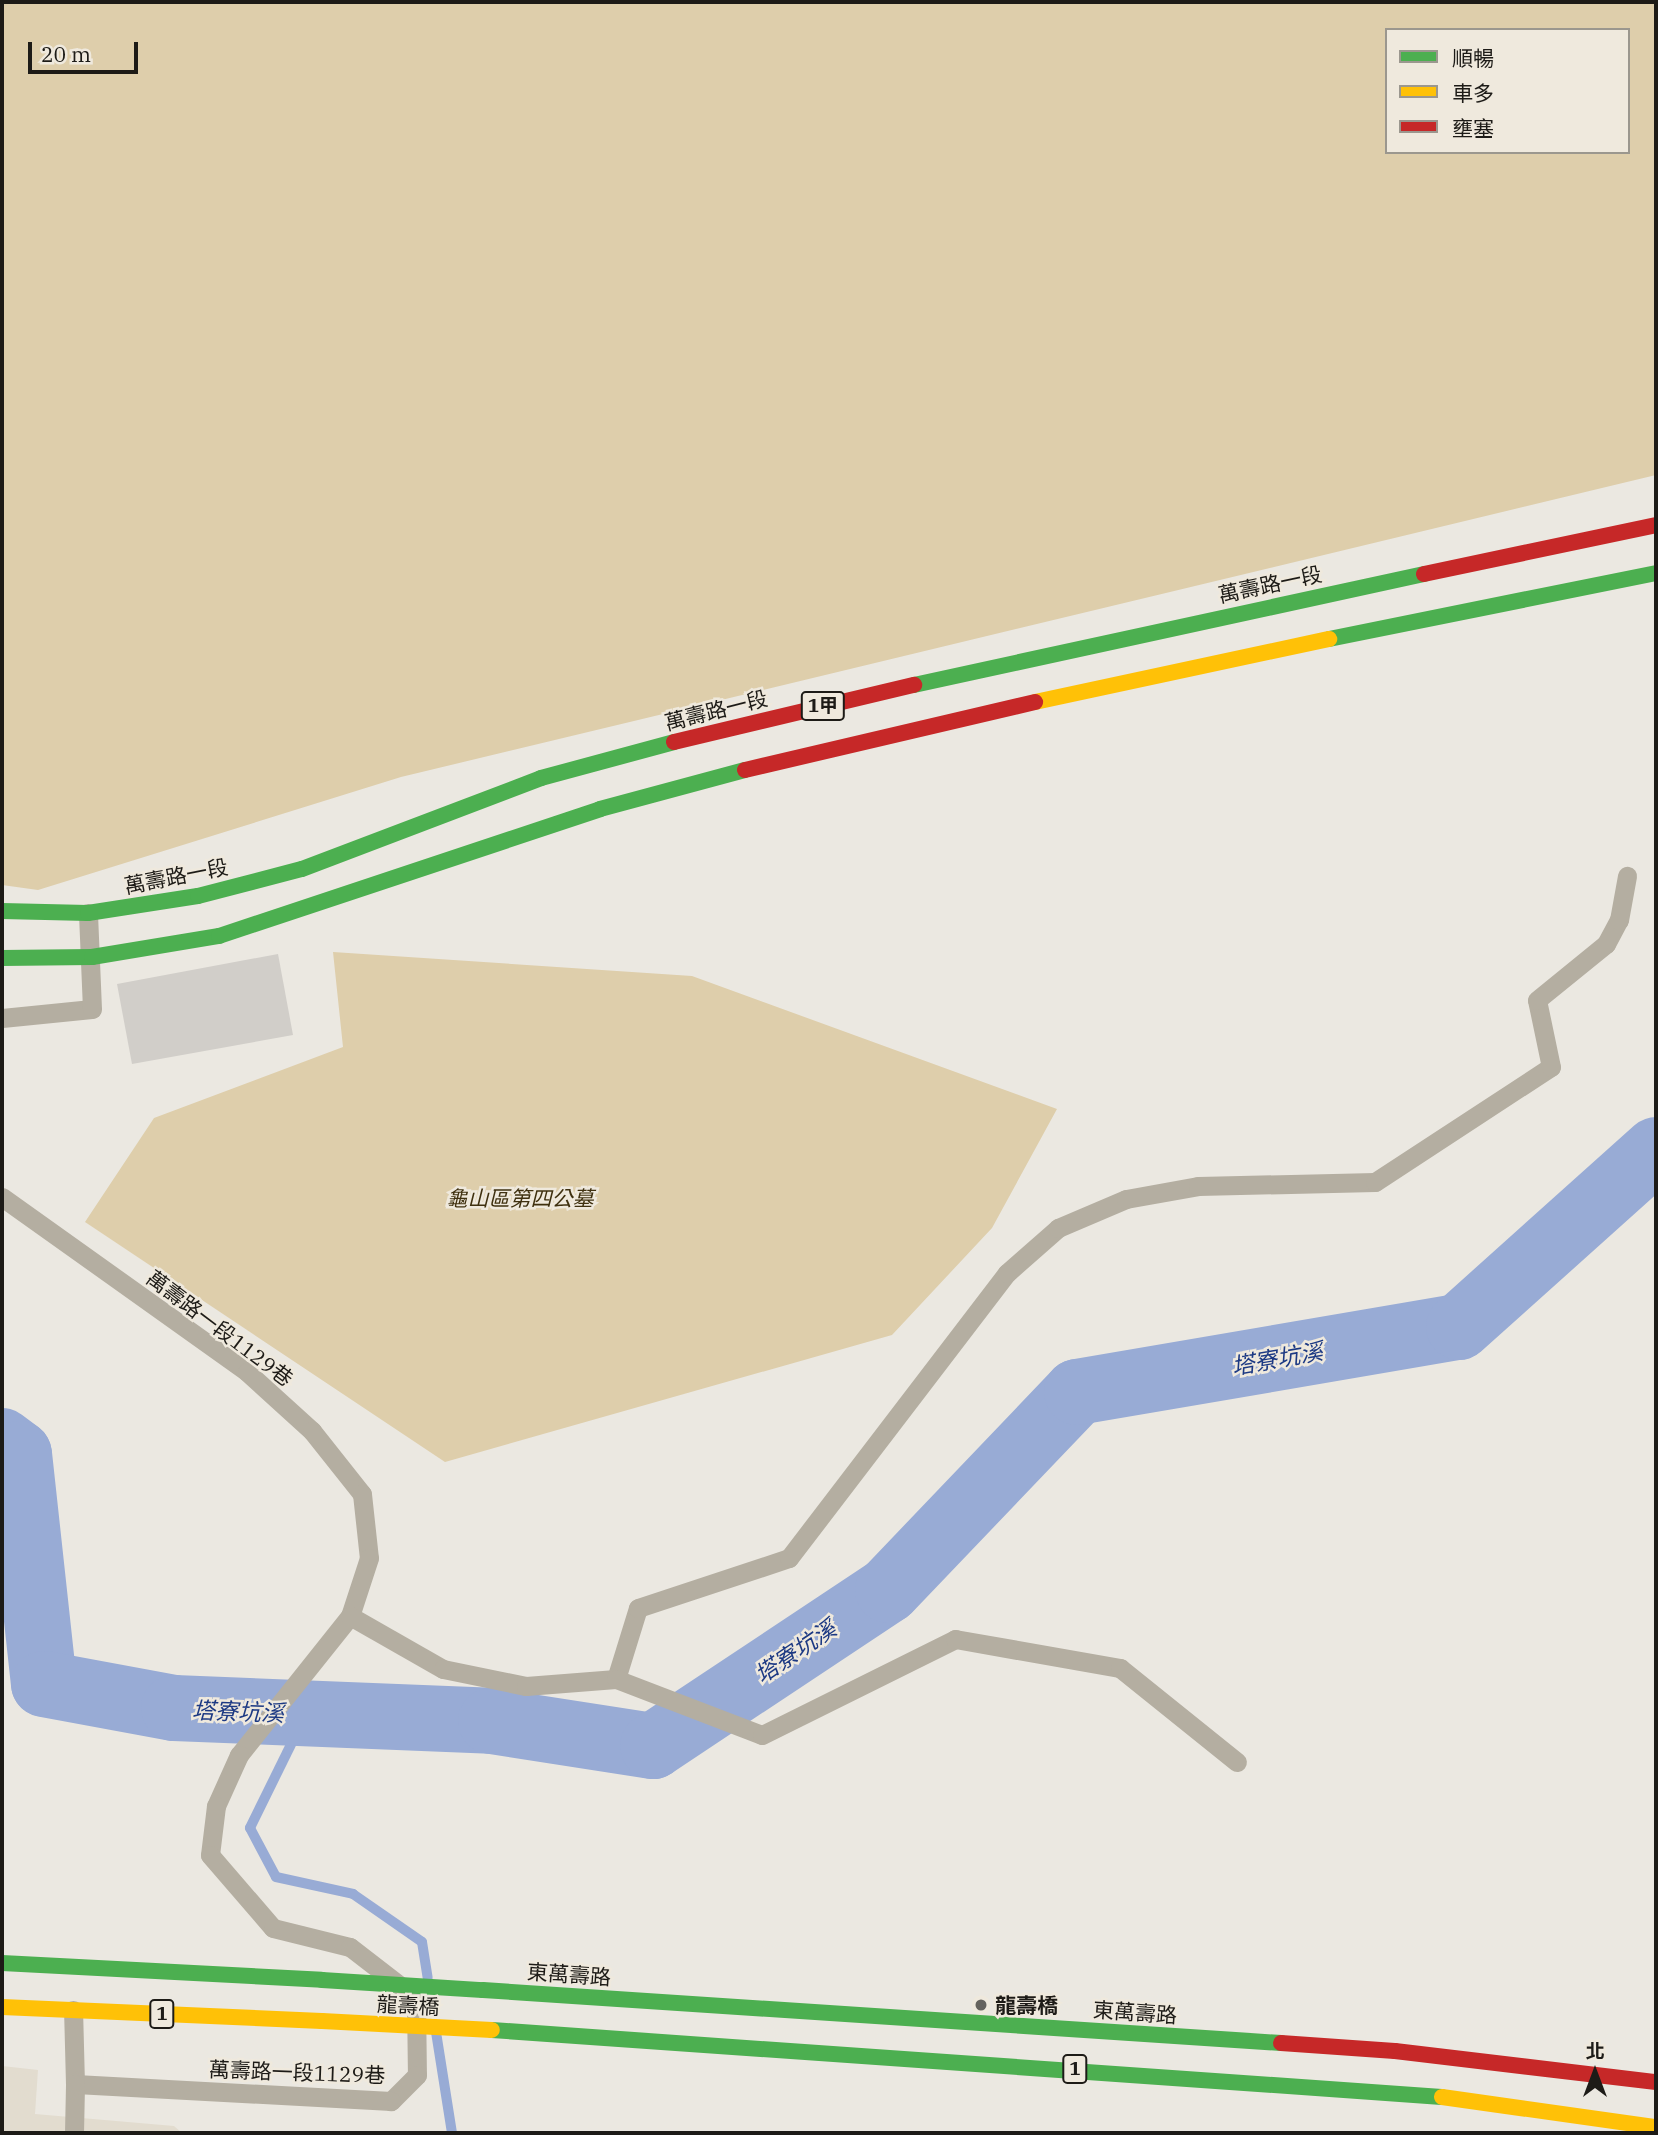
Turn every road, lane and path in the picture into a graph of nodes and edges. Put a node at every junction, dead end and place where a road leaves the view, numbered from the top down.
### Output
1 (1656, 525) edge
2 (1656, 573) edge
3 (1627, 876) dead end
4 (2, 911) edge
5 (88, 913) junction
6 (92, 957) junction
7 (2, 958) edge
8 (2, 1018) edge
9 (2, 1197) edge
10 (345, 1620) junction
11 (616, 1679) junction
12 (1237, 1762) dead end
13 (2, 1962) edge
14 (75, 1966) junction
15 (483, 1990) joint
16 (2, 2007) edge
17 (73, 2010) junction
18 (1656, 2082) edge
19 (75, 2084) junction
20 (1656, 2127) edge
21 (74, 2133) edge

1 - 5 main road, 萬壽路一段 / 1甲
2 - 6 main road, 1甲
3 - 11 lane
4 - 5 main road, 萬壽路一段 / 1甲
5 - 6 lane
6 - 7 main road, 1甲
6 - 8 lane
9 - 10 lane, 萬壽路一段1129巷
10 - 11 lane
10 - 19 lane, 萬壽路一段1129巷
11 - 12 lane
13 - 14 main road, 1
14 - 15 main road, 龍壽橋 / 1, bridge
14 - 17 main road
15 - 18 main road, 東萬壽路 / 1
16 - 17 main road, 1
17 - 19 lane
17 - 20 main road, 龍壽橋 / 1, bridge
19 - 21 lane

